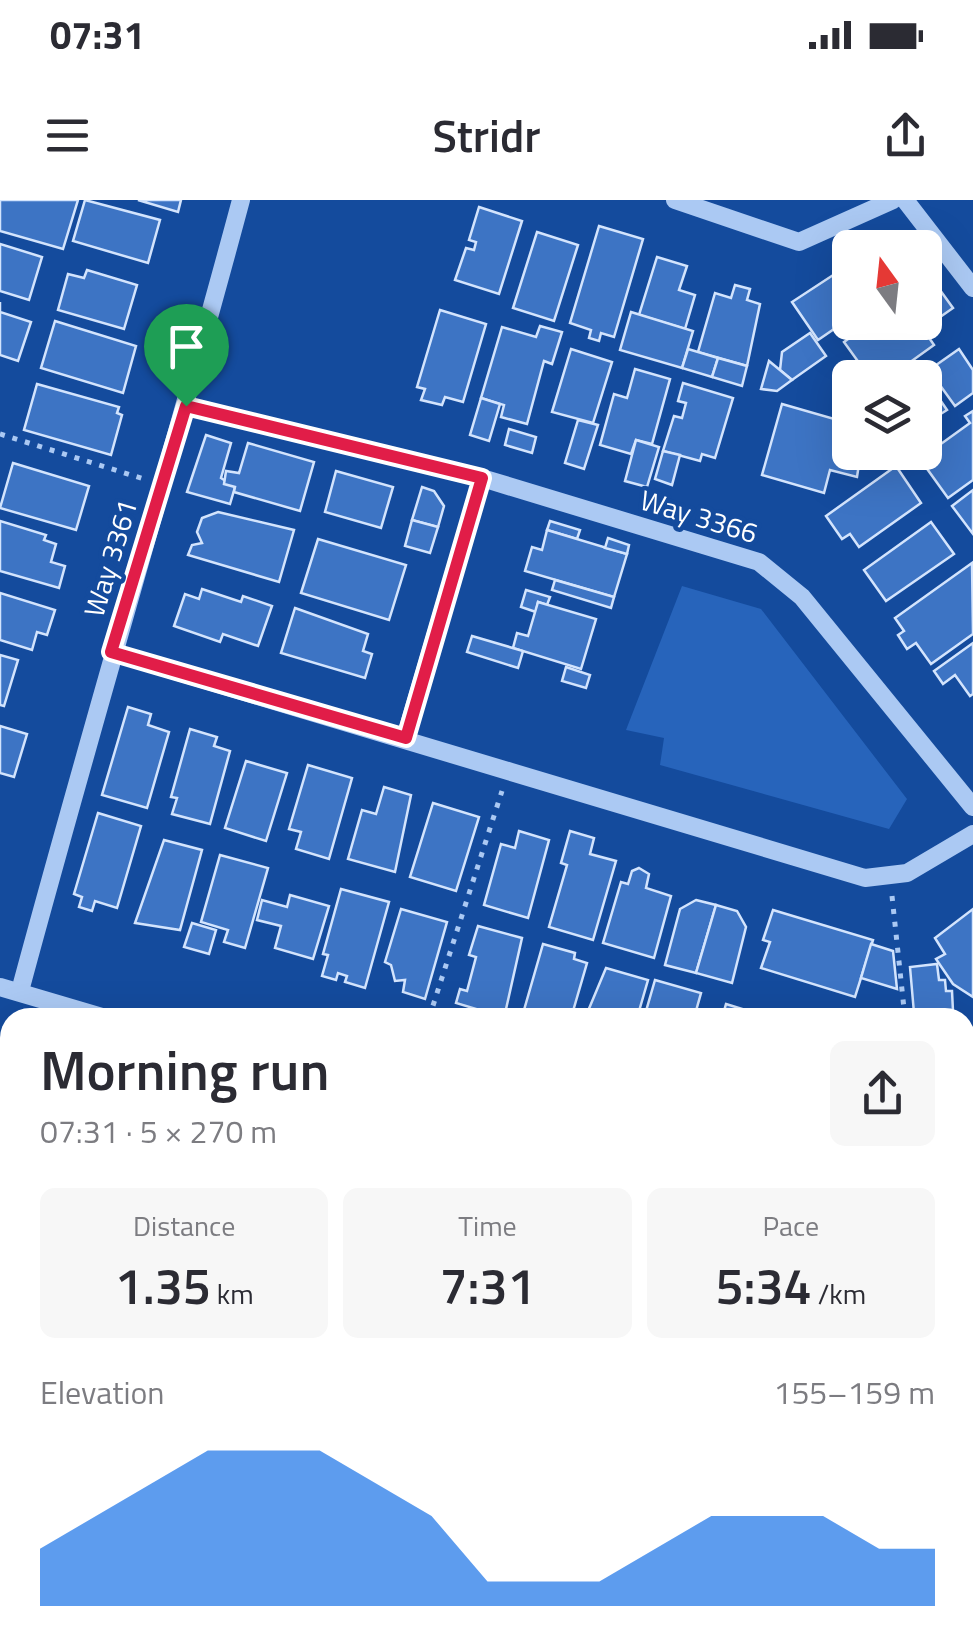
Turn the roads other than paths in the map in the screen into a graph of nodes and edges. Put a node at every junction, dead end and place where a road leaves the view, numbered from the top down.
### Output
1 (241, 200) edge
2 (674, 200) edge
3 (894, 200) edge
4 (904, 200) edge
5 (973, 288) edge
6 (186, 406) junction
7 (482, 478) junction
8 (111, 652) junction
9 (406, 738) junction
10 (973, 807) edge
11 (973, 834) edge
12 (0, 987) edge
13 (20, 991) junction
14 (74, 1008) edge

1 - 6 street, Way 3361
2 - 3 street
4 - 5 street
6 - 7 street, Way 3366
6 - 8 street, Way 3361
7 - 9 street
7 - 10 street, Way 3366
8 - 9 street
8 - 13 street, Way 3361
9 - 11 street
12 - 13 street
13 - 14 street

